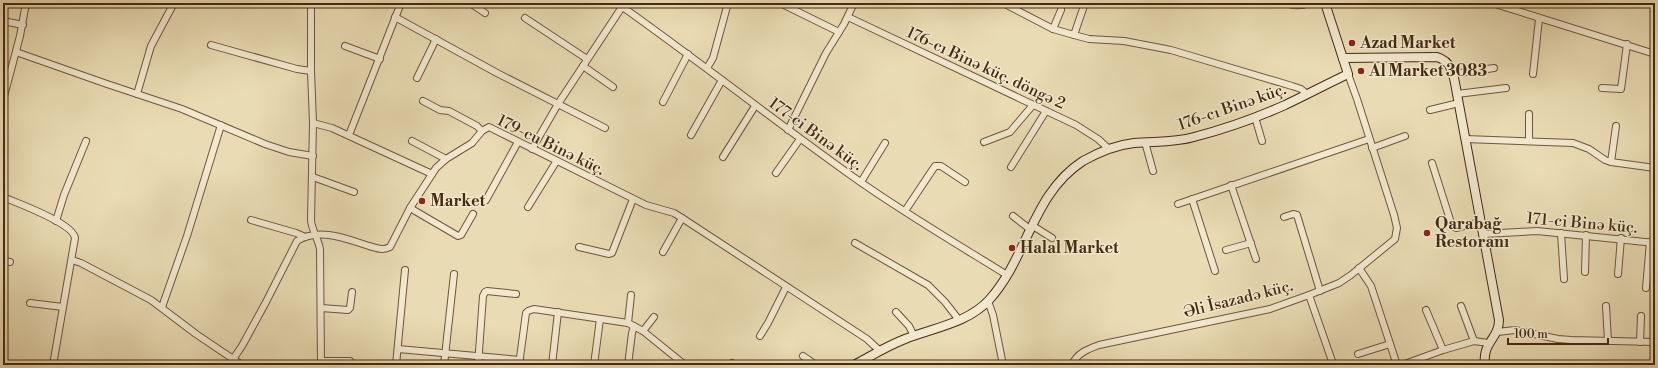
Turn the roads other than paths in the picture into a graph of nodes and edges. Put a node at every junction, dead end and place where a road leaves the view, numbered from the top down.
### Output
1 (26, 3) edge
2 (174, 3) edge
3 (311, 3) edge
4 (401, 3) edge
5 (470, 3) edge
6 (728, 3) edge
7 (780, 3) edge
8 (854, 3) edge
9 (1003, 3) edge
10 (1085, 3) edge
11 (1283, 3) edge
12 (1309, 3) edge
13 (1325, 3) edge
14 (1492, 3) edge
15 (620, 5) edge
16 (788, 5) edge
17 (1061, 10) dead end
18 (484, 13) dead end
19 (395, 17) junction
20 (848, 17) junction
21 (525, 18) dead end
22 (1539, 19) junction
23 (3, 22) edge
24 (23, 25) junction
25 (1053, 29) junction
26 (839, 32) junction
27 (1074, 35) junction
28 (436, 39) junction
29 (1627, 44) junction
30 (211, 46) dead end
31 (344, 46) dead end
32 (16, 52) junction
33 (688, 54) junction
34 (1655, 54) edge
35 (1343, 58) junction
36 (380, 59) junction
37 (587, 59) junction
38 (583, 66) junction
39 (707, 68) junction
40 (1494, 68) dead end
41 (311, 71) junction
42 (1348, 74) junction
43 (1454, 74) junction
44 (1533, 74) dead end
45 (417, 78) dead end
46 (722, 80) junction
47 (5, 82) edge
48 (613, 87) dead end
49 (1506, 88) dead end
50 (1602, 88) dead end
51 (137, 94) junction
52 (1306, 94) junction
53 (1457, 94) junction
54 (3, 100) edge
55 (423, 101) dead end
56 (663, 102) dead end
57 (1459, 103) junction
58 (558, 104) junction
59 (1033, 105) junction
60 (755, 106) junction
61 (1430, 110) dead end
62 (1046, 111) junction
63 (1529, 114) dead end
64 (1255, 117) junction
65 (313, 123) junction
66 (220, 125) junction
67 (1616, 126) dead end
68 (605, 128) dead end
69 (482, 130) junction
70 (788, 130) junction
71 (691, 134) dead end
72 (349, 135) junction
73 (1405, 136) dead end
74 (800, 139) junction
75 (1369, 139) junction
76 (1465, 139) junction
77 (86, 141) dead end
78 (412, 141) dead end
79 (1262, 141) dead end
80 (1529, 141) junction
81 (518, 142) junction
82 (984, 142) dead end
83 (1145, 142) junction
84 (885, 143) dead end
85 (1108, 148) junction
86 (1372, 148) junction
87 (532, 149) junction
88 (313, 156) junction
89 (723, 157) dead end
90 (446, 159) junction
91 (556, 162) junction
92 (1611, 162) junction
93 (1432, 164) dead end
94 (1011, 167) dead end
95 (1655, 168) edge
96 (1153, 171) dead end
97 (776, 173) dead end
98 (432, 174) junction
99 (313, 177) junction
100 (860, 182) junction
101 (965, 182) dead end
102 (1231, 185) junction
103 (354, 192) dead end
104 (3, 197) edge
105 (634, 199) junction
106 (1192, 199) junction
107 (486, 200) dead end
108 (1178, 204) dead end
109 (528, 207) dead end
110 (410, 208) junction
111 (905, 211) junction
112 (473, 214) dead end
113 (1013, 216) dead end
114 (1284, 217) dead end
115 (682, 218) junction
116 (251, 220) dead end
117 (56, 221) junction
118 (1481, 222) junction
119 (1032, 228) junction
120 (1562, 233) junction
121 (315, 234) junction
122 (1484, 234) junction
123 (1586, 235) junction
124 (305, 237) junction
125 (1052, 238) dead end
126 (1621, 238) junction
127 (855, 242) dead end
128 (1652, 242) edge
129 (1251, 243) junction
130 (579, 247) dead end
131 (1226, 250) dead end
132 (663, 252) dead end
133 (1256, 259) dead end
134 (72, 260) junction
135 (1359, 268) junction
136 (406, 270) dead end
137 (1215, 271) dead end
138 (1585, 272) dead end
139 (454, 274) dead end
140 (1618, 274) dead end
141 (1007, 275) junction
142 (1564, 279) dead end
143 (786, 287) junction
144 (1646, 288) dead end
145 (1320, 290) junction
146 (352, 292) dead end
147 (516, 294) dead end
148 (631, 295) dead end
149 (1309, 295) junction
150 (988, 301) junction
151 (30, 303) dead end
152 (1461, 306) dead end
153 (1606, 306) dead end
154 (64, 307) junction
155 (162, 308) junction
156 (321, 308) junction
157 (1426, 310) dead end
158 (558, 312) junction
159 (896, 312) dead end
160 (1641, 316) dead end
161 (654, 317) dead end
162 (600, 319) junction
163 (959, 320) junction
164 (631, 324) junction
165 (643, 331) junction
166 (1497, 332) junction
167 (760, 336) dead end
168 (914, 336) junction
169 (1474, 341) junction
170 (1608, 341) junction
171 (1640, 342) junction
172 (1655, 342) edge
173 (1488, 343) junction
174 (1390, 344) junction
175 (398, 349) junction
176 (1443, 350) junction
177 (880, 351) junction
178 (446, 353) junction
179 (1358, 354) dead end
180 (479, 356) junction
181 (804, 356) dead end
182 (233, 359) junction
183 (1332, 360) dead end
184 (350, 361) dead end
185 (520, 362) edge
186 (321, 363) edge
187 (1414, 363) edge
188 (53, 365) edge
189 (229, 365) edge
190 (242, 365) edge
191 (396, 365) edge
192 (444, 365) edge
193 (478, 365) edge
194 (552, 365) edge
195 (594, 365) edge
196 (628, 365) edge
197 (685, 365) edge
198 (816, 365) edge
199 (854, 365) edge
200 (1003, 365) edge
201 (1072, 365) edge
202 (1397, 365) edge
203 (1402, 365) edge
204 (1485, 365) edge

1 - 24 street
2 - 51 street
3 - 41 street
4 - 19 street
5 - 18 street
6 - 39 street
7 - 16 street
8 - 20 street
9 - 25 street
10 - 27 street
11 - 12 street
13 - 35 street, Əli İsazadə küç.
14 - 22 street
15 - 33 street, 177-ci Binə küç.
15 - 37 street
16 - 26 street
17 - 25 street
19 - 28 street
19 - 36 street
20 - 26 street
20 - 59 street, 176-cı Binə küç. döngə 2
21 - 37 street
22 - 29 street
22 - 44 street
23 - 24 street
24 - 32 street
25 - 27 street
26 - 70 street
27 - 52 street
28 - 45 street
28 - 58 street
29 - 34 street
29 - 50 street
30 - 41 street
31 - 36 street
32 - 47 street
32 - 51 street
33 - 39 street, 177-ci Binə küç.
33 - 56 street
35 - 42 street, Əli İsazadə küç.
35 - 43 street
36 - 72 street
37 - 38 street
38 - 48 street
38 - 58 street
39 - 46 street, 177-ci Binə küç.
40 - 43 street
41 - 65 street
42 - 52 street, 176-cı Binə küç.
42 - 75 street, Əli İsazadə küç.
43 - 53 street
46 - 60 street, 177-ci Binə küç.
46 - 71 street
47 - 54 street
49 - 53 street
51 - 66 street
52 - 64 street, 176-cı Binə küç.
53 - 57 street
55 - 69 street
57 - 61 street
57 - 76 street
58 - 68 street
58 - 87 street
59 - 62 street, 176-cı Binə küç. döngə 2
59 - 82 street
60 - 70 street, 177-ci Binə küç.
60 - 89 street
62 - 85 street, 176-cı Binə küç. döngə 2
62 - 94 street
63 - 80 street
64 - 79 street
64 - 83 street, 176-cı Binə küç.
65 - 72 street
65 - 88 street
66 - 88 street
66 - 155 street
67 - 92 street
69 - 81 street, 179-cu Binə küç.
69 - 90 street, 179-cu Binə küç.
70 - 74 street, 177-ci Binə küç.
72 - 98 street
73 - 86 street
74 - 97 street
74 - 100 street, 177-ci Binə küç.
75 - 86 street, Əli İsazadə küç.
75 - 102 street
76 - 80 street
76 - 118 street
77 - 117 street
78 - 90 street
80 - 92 street
81 - 87 street, 179-cu Binə küç.
81 - 107 street
83 - 85 street, 176-cı Binə küç.
83 - 96 street
84 - 100 street
85 - 119 street, 176-cı Binə küç.
86 - 135 street, Əli İsazadə küç.
87 - 91 street, 179-cu Binə küç.
88 - 99 street
90 - 98 street, 179-cu Binə küç.
91 - 105 street, 179-cu Binə küç.
91 - 109 street
92 - 95 street
93 - 118 street
98 - 110 street, 179-cu Binə küç.
99 - 103 street
99 - 121 street
100 - 111 street, 177-ci Binə küç.
101 - 111 street
102 - 106 street
102 - 129 street
104 - 117 street
105 - 115 street, 179-cu Binə küç.
105 - 130 street
106 - 108 street
106 - 137 street
110 - 112 street
110 - 121 street, 179-cu Binə küç.
111 - 141 street, 177-ci Binə küç.
113 - 119 street
114 - 145 street
115 - 132 street
115 - 143 street, 179-cu Binə küç.
116 - 124 street
117 - 134 street
118 - 122 street
119 - 125 street
119 - 141 street, 176-cı Binə küç.
120 - 122 street, 171-ci Binə küç.
120 - 123 street, 171-ci Binə küç.
120 - 142 street
121 - 124 street, 179-cu Binə küç.
121 - 156 street
122 - 166 street
123 - 126 street, 171-ci Binə küç.
123 - 138 street
124 - 182 street, 179-cu Binə küç.
126 - 128 street, 171-ci Binə küç.
126 - 140 street
127 - 163 street
128 - 144 street
129 - 131 street
129 - 133 street
134 - 154 street
134 - 155 street
135 - 145 street, Əli İsazadə küç.
135 - 174 street
136 - 175 street
139 - 178 street
141 - 150 street, 176-cı Binə küç.
143 - 167 street
143 - 177 street, 179-cu Binə küç.
145 - 149 street, Əli İsazadə küç.
146 - 156 street
147 - 180 street
148 - 164 street
149 - 183 street
149 - 201 street, Əli İsazadə küç.
150 - 163 street, 176-cı Binə küç.
150 - 200 street
151 - 154 street
152 - 169 street
153 - 170 street
154 - 188 street
155 - 182 street
156 - 186 street
157 - 176 street
158 - 162 street
158 - 185 street
158 - 194 street
159 - 168 street
160 - 171 street
161 - 165 street
162 - 164 street
162 - 195 street
163 - 168 street, 176-cı Binə küç.
164 - 165 street
164 - 196 street
165 - 197 street
166 - 170 street
166 - 173 street
168 - 177 street, 176-cı Binə küç.
169 - 173 street
169 - 176 street
170 - 171 street
171 - 172 street
173 - 204 street
174 - 179 street
174 - 202 street
175 - 178 street
175 - 191 street
176 - 187 street
177 - 199 street, 176-cı Binə küç.
178 - 180 street
178 - 192 street
180 - 185 street
180 - 193 street
181 - 198 street
182 - 189 street, 179-cu Binə küç.
182 - 190 street
184 - 186 street
187 - 203 street

